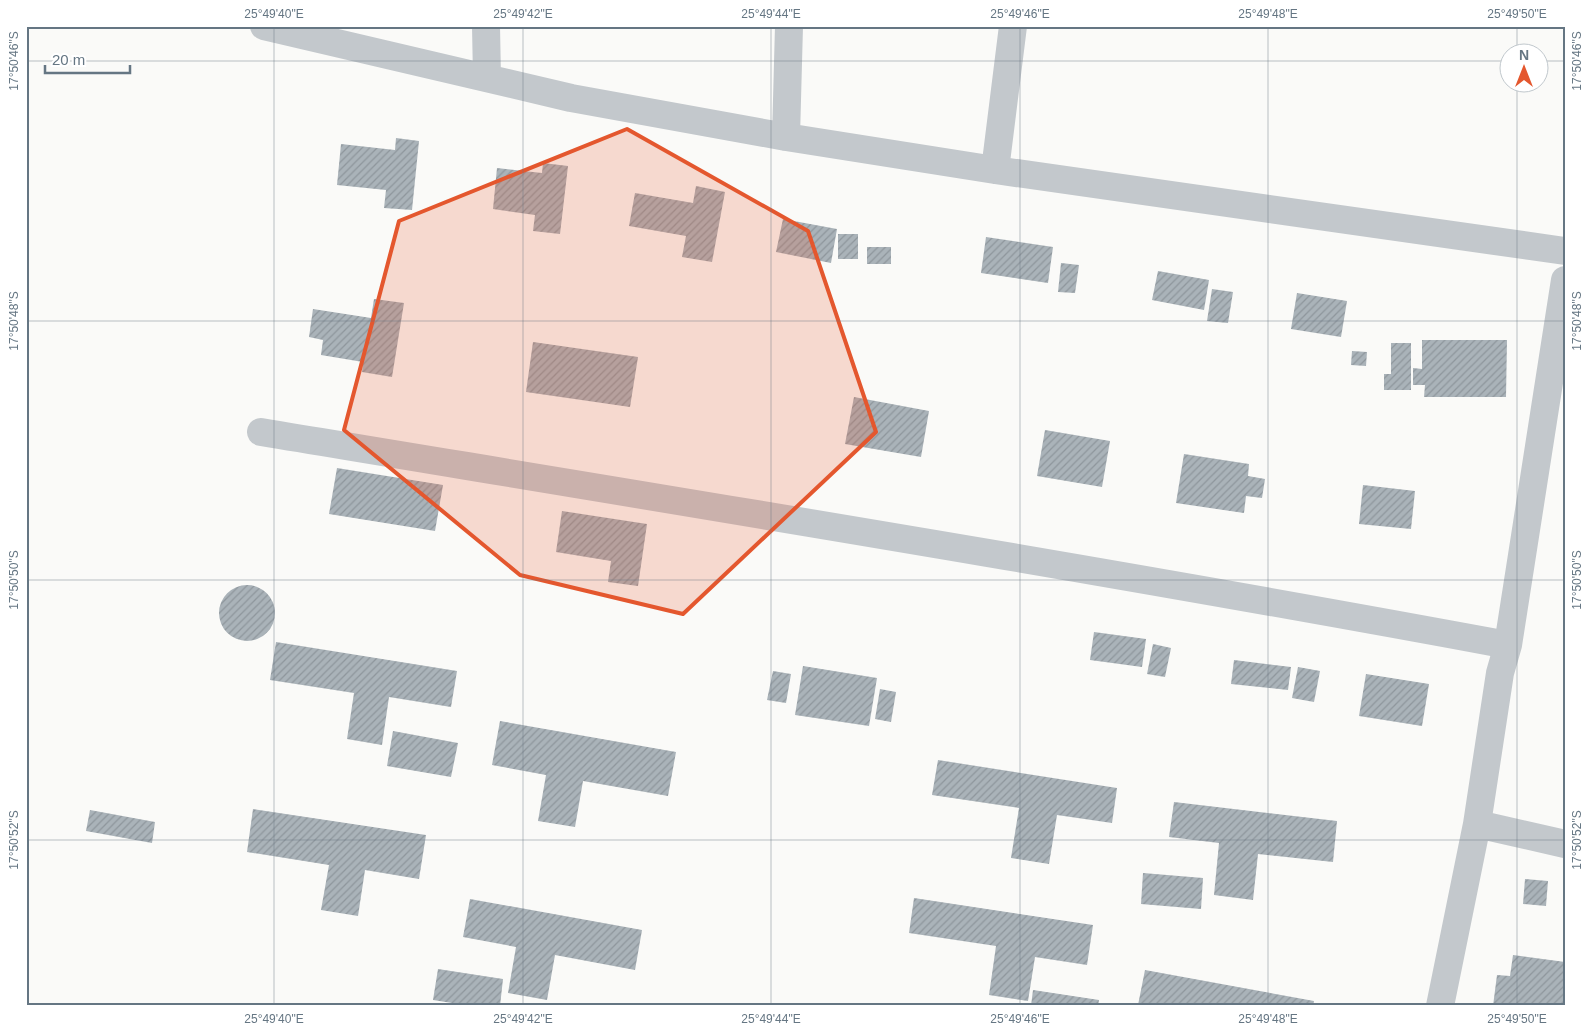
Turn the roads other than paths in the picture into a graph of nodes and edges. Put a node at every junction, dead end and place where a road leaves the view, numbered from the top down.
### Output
1 (264, 26) edge
2 (486, 26) edge
3 (788, 26) edge
4 (1013, 26) edge
5 (487, 78) junction
6 (786, 138) junction
7 (995, 170) junction
8 (1565, 251) edge
9 (1565, 280) edge
10 (260, 432) dead end
11 (1508, 645) junction
12 (1477, 824) junction
13 (1565, 844) edge
14 (1440, 1006) edge

1 - 5 street
2 - 5 street
3 - 6 street
4 - 7 street
5 - 6 street
6 - 7 street
7 - 8 street
9 - 11 street
10 - 11 street
11 - 12 street
12 - 13 street
12 - 14 street

